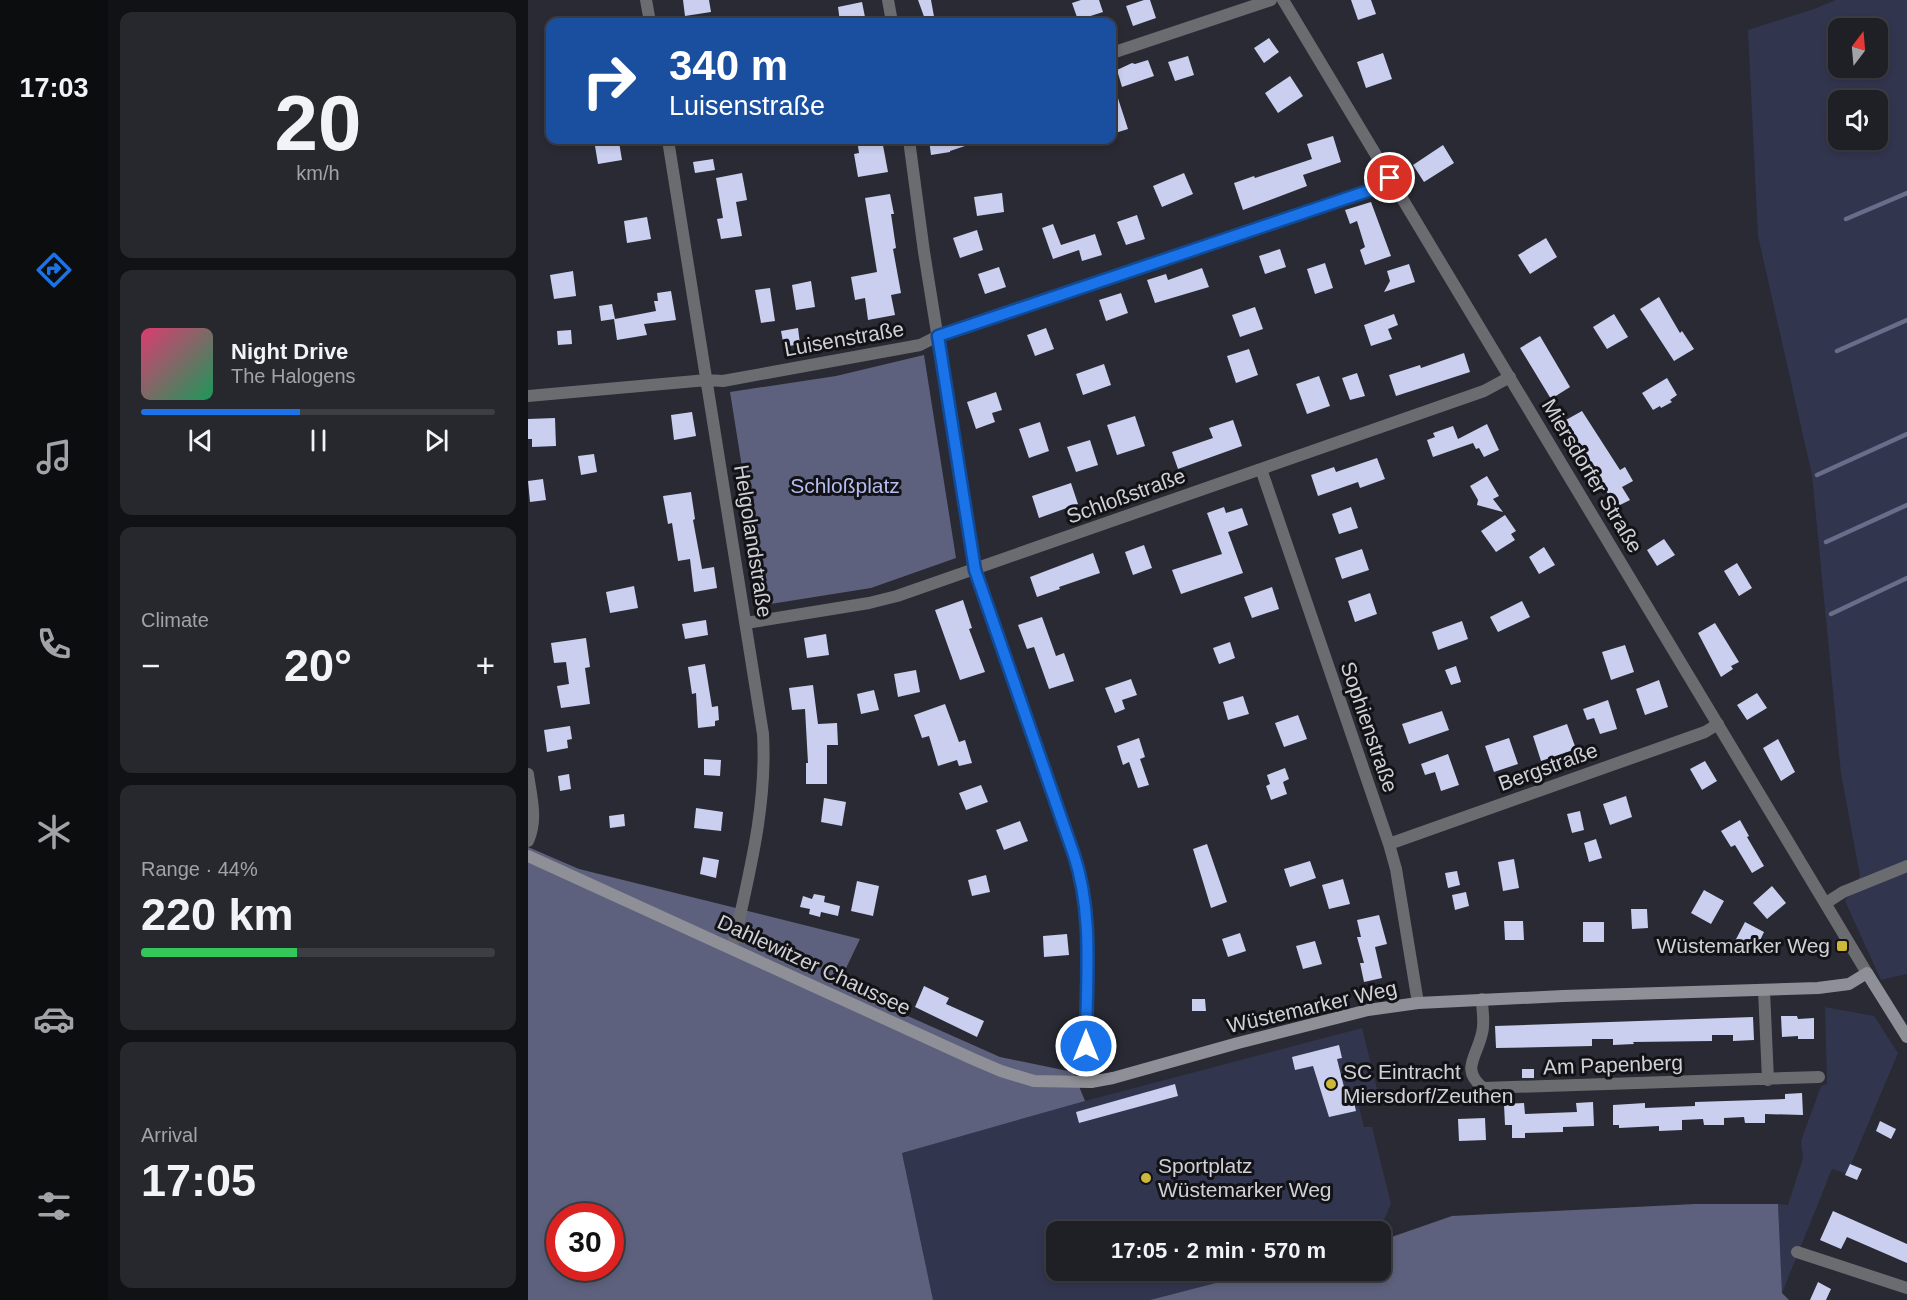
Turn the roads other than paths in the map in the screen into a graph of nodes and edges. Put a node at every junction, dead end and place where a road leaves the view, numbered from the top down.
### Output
1 (646, 0) edge
2 (888, 0) edge
3 (1271, 0) edge
4 (1282, 0) edge
5 (649, 18) edge
6 (891, 18) edge
7 (1116, 52) edge
8 (669, 144) edge
9 (910, 144) edge
10 (1390, 178) junction
11 (938, 336) junction
12 (1510, 377) junction
13 (707, 380) junction
14 (528, 396) edge
15 (1261, 469) junction
16 (975, 570) junction
17 (746, 623) junction
18 (1718, 724) junction
19 (528, 774) edge
20 (528, 841) edge
21 (1389, 844) junction
22 (528, 856) edge
23 (1907, 866) edge
24 (1826, 903) junction
25 (731, 947) junction
26 (1867, 973) junction
27 (1764, 990) junction
28 (1482, 999) junction
29 (1418, 1003) junction
30 (1907, 1037) edge
31 (1819, 1077) dead end
32 (1768, 1080) junction
33 (1091, 1082) junction
34 (1797, 1252) dead end
35 (1907, 1288) edge

1 - 5 street
2 - 6 street
3 - 7 street
4 - 10 street, Miersdorfer Straße
8 - 13 street, Helgolandstraße
9 - 11 street
10 - 11 street, Luisenstraße
10 - 12 street, Miersdorfer Straße
11 - 13 street, Luisenstraße
11 - 16 street
12 - 15 street, Schloßstraße
12 - 18 street, Miersdorfer Straße
13 - 14 street, Luisenstraße
13 - 17 street, Helgolandstraße
15 - 16 street, Schloßstraße
15 - 21 street, Sophienstraße
16 - 17 street, Schloßstraße
16 - 33 street
17 - 25 street, Helgolandstraße
18 - 21 street, Bergstraße
18 - 24 street, Miersdorfer Straße
19 - 20 street
21 - 29 street, Sophienstraße
22 - 25 main road, Dahlewitzer Chaussee
23 - 24 street
24 - 26 street, Miersdorfer Straße
25 - 33 main road, Dahlewitzer Chaussee
26 - 27 main road, Wüstemarker Weg
26 - 30 main road
27 - 28 main road, Wüstemarker Weg
27 - 32 street
28 - 29 main road, Wüstemarker Weg
28 - 32 street, Am Papenberg
29 - 33 main road, Wüstemarker Weg
31 - 32 street, Am Papenberg
34 - 35 street

